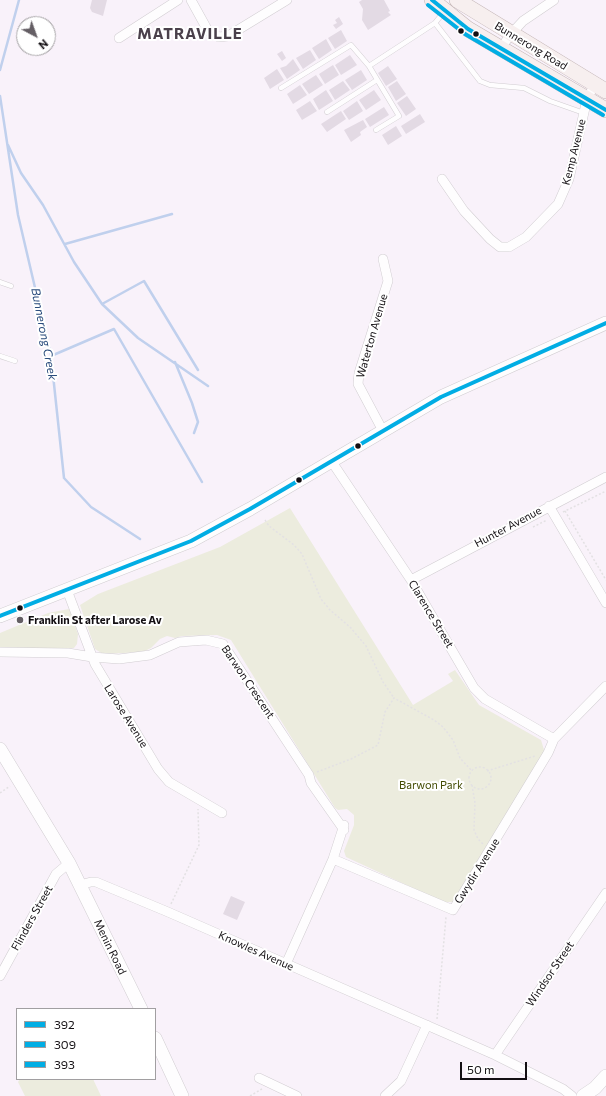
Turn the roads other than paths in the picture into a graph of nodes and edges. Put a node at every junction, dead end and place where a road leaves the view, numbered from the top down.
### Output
1 (178, 0) edge
2 (191, 0) edge
3 (287, 0) edge
4 (432, 0) edge
5 (456, 0) edge
6 (554, 0) edge
7 (444, 11) junction
8 (435, 23) junction
9 (511, 34) junction
10 (119, 38) dead end
11 (501, 48) junction
12 (368, 66) junction
13 (377, 80) junction
14 (601, 87) edge
15 (281, 88) dead end
16 (585, 106) junction
17 (606, 110) edge
18 (327, 112) dead end
19 (376, 130) dead end
20 (442, 179) dead end
21 (383, 259) dead end
22 (0, 282) edge
23 (11, 286) dead end
24 (606, 323) edge
25 (0, 356) edge
26 (15, 361) dead end
27 (383, 431) junction
28 (332, 462) junction
29 (606, 477) edge
30 (548, 506) junction
31 (411, 580) junction
32 (67, 590) junction
33 (606, 603) edge
34 (0, 616) edge
35 (0, 652) edge
36 (92, 657) junction
37 (606, 686) edge
38 (554, 739) junction
39 (0, 749) edge
40 (222, 813) dead end
41 (333, 859) junction
42 (69, 863) junction
43 (80, 885) junction
44 (606, 893) edge
45 (286, 964) junction
46 (0, 976) edge
47 (141, 1008) edge
48 (427, 1025) junction
49 (156, 1040) edge
50 (495, 1055) junction
51 (606, 1076) edge
52 (259, 1078) dead end
53 (182, 1096) edge
54 (297, 1096) edge
55 (385, 1096) edge
56 (572, 1096) edge
57 (583, 1096) edge

1 - 10 street
2 - 3 street
4 - 7 main road, Bunnerong Road
5 - 9 main road, Bunnerong Road
6 - 9 street
7 - 8 lane
7 - 11 main road, Bunnerong Road
8 - 12 lane
8 - 16 lane
9 - 11 street
9 - 14 main road, Bunnerong Road
11 - 16 main road, Bunnerong Road
12 - 13 lane
12 - 15 lane
13 - 18 lane
13 - 19 lane
14 - 16 street, Kemp Avenue
16 - 17 main road, Bunnerong Road
16 - 20 street, Kemp Avenue
21 - 27 street, Waterton Avenue
22 - 23 lane
24 - 27 street
25 - 26 lane
27 - 28 street
28 - 31 street, Clarence Street
28 - 32 street
29 - 30 street, Hunter Avenue
30 - 31 street, Hunter Avenue
30 - 33 street
31 - 38 street, Clarence Street
32 - 34 street
32 - 36 street, Larose Avenue
35 - 36 street, Barwon Crescent
36 - 40 street, Larose Avenue
36 - 41 street, Barwon Crescent
37 - 38 street
38 - 41 street, Gwydir Avenue
39 - 42 street
41 - 45 street, Barwon Crescent
42 - 43 street
42 - 46 street, Flinders Street
43 - 45 street, Knowles Avenue
43 - 47 street, Menin Road
44 - 50 street, Windsor Street
45 - 48 street, Knowles Avenue
48 - 50 street, Knowles Avenue
48 - 55 street
49 - 53 street
50 - 56 street, Knowles Avenue
51 - 57 street
52 - 54 street

